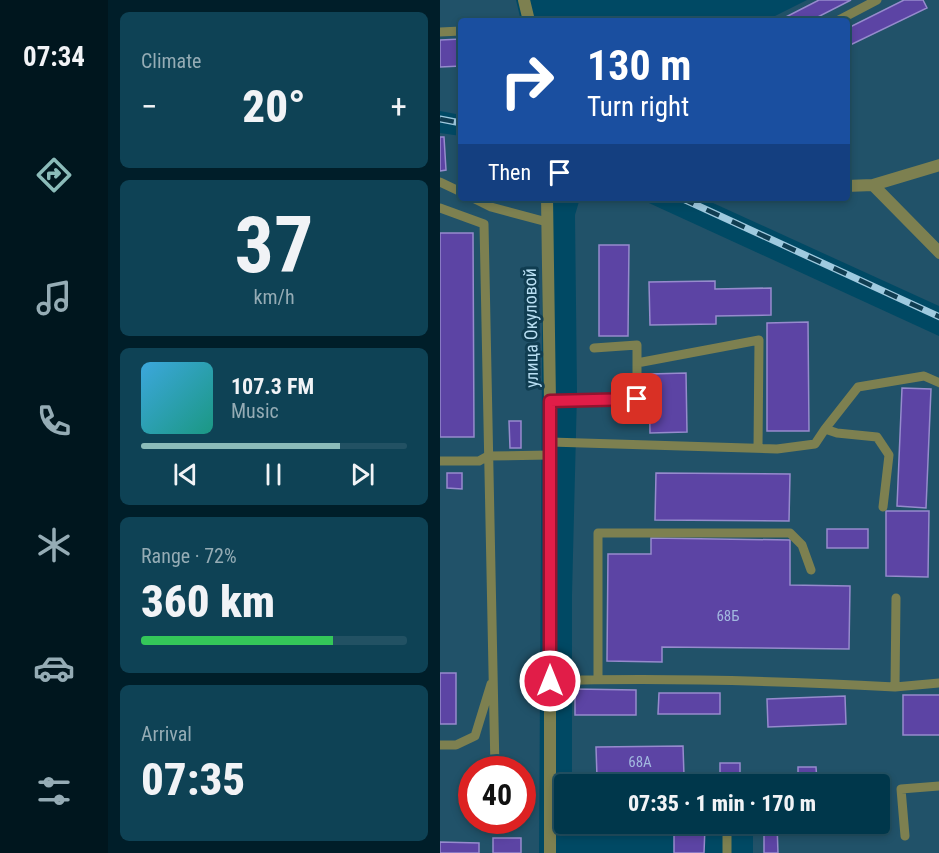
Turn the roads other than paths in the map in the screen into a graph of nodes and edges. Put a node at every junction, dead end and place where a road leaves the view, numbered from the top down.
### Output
1 (524, 0) edge
2 (877, 0) edge
3 (528, 18) edge
4 (843, 18) edge
5 (440, 32) edge
6 (458, 32) edge
7 (940, 165) edge
8 (440, 182) edge
9 (873, 184) junction
10 (850, 186) edge
11 (458, 191) edge
12 (479, 201) edge
13 (547, 201) edge
14 (440, 208) edge
15 (547, 222) junction
16 (940, 253) edge
17 (594, 348) dead end
18 (637, 363) junction
19 (940, 383) edge
20 (550, 401) junction
21 (825, 429) junction
22 (758, 448) junction
23 (550, 449) junction
24 (488, 456) junction
25 (440, 461) edge
26 (883, 507) dead end
27 (811, 570) dead end
28 (896, 597) dead end
29 (493, 676) junction
30 (598, 679) junction
31 (550, 681) junction
32 (940, 682) edge
33 (895, 687) junction
34 (440, 745) edge
35 (495, 756) edge
36 (940, 786) edge
37 (727, 834) edge
38 (905, 836) dead end
39 (550, 853) edge
40 (727, 853) edge

1 - 3 street
2 - 4 lane
5 - 6 lane
7 - 9 street
8 - 11 lane
9 - 10 street
9 - 16 street
12 - 15 lane
13 - 15 street, улица Окуловой
14 - 24 lane
15 - 20 street, улица Окуловой
17 - 18 lane
18 - 20 lane
18 - 22 lane
19 - 21 lane
20 - 23 street, улица Окуловой
21 - 22 lane
21 - 26 lane
22 - 23 lane
23 - 24 lane
23 - 31 street, улица Окуловой
24 - 25 lane
24 - 29 lane
27 - 30 lane
28 - 33 lane
29 - 34 lane
29 - 35 lane
30 - 31 lane
30 - 33 lane
31 - 39 street, улица Окуловой
32 - 33 lane
36 - 38 lane
37 - 40 lane

